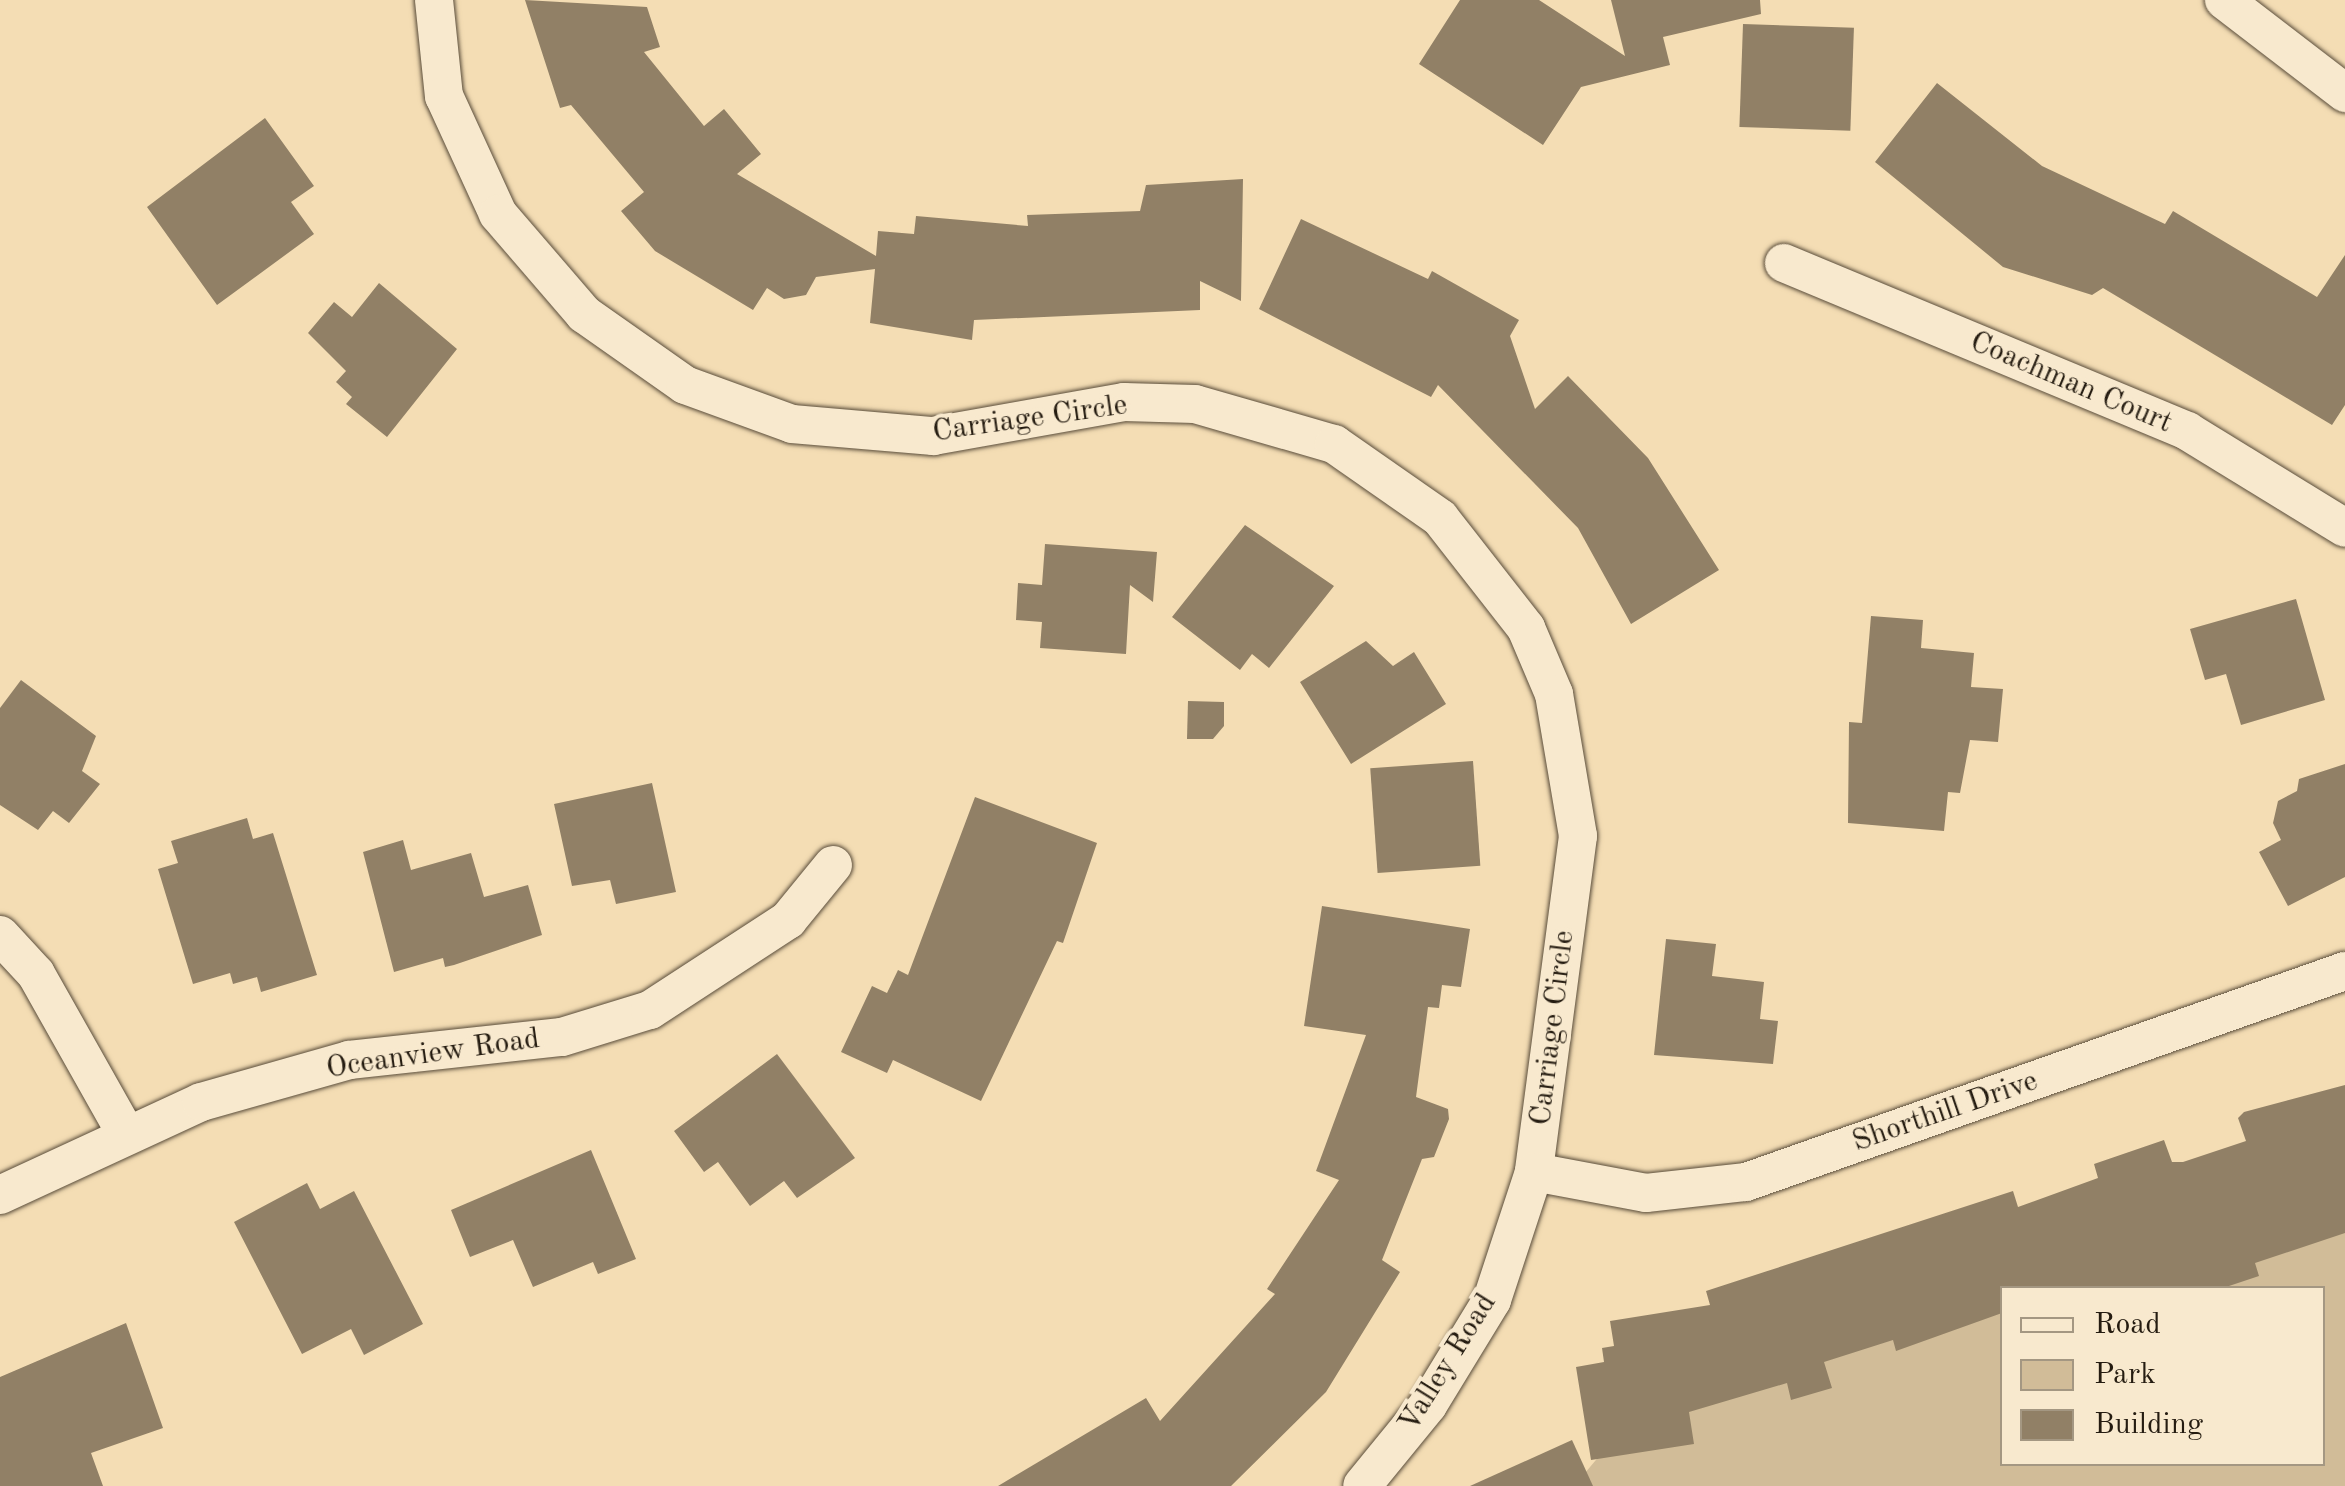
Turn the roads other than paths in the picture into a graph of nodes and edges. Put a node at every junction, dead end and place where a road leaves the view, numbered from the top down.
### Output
1 (434, 0) edge
2 (2224, 0) edge
3 (2345, 94) edge
4 (1784, 263) dead end
5 (2345, 528) edge
6 (833, 865) dead end
7 (0, 935) edge
8 (2345, 971) edge
9 (126, 1134) junction
10 (1534, 1172) junction
11 (0, 1195) edge
12 (1362, 1486) edge

1 - 10 street, Carriage Circle
2 - 3 street
4 - 5 street, Coachman Court
6 - 9 street, Oceanview Road
7 - 9 street
8 - 10 street, Shorthill Drive
9 - 11 street, Oceanview Road
10 - 12 street, Valley Road

